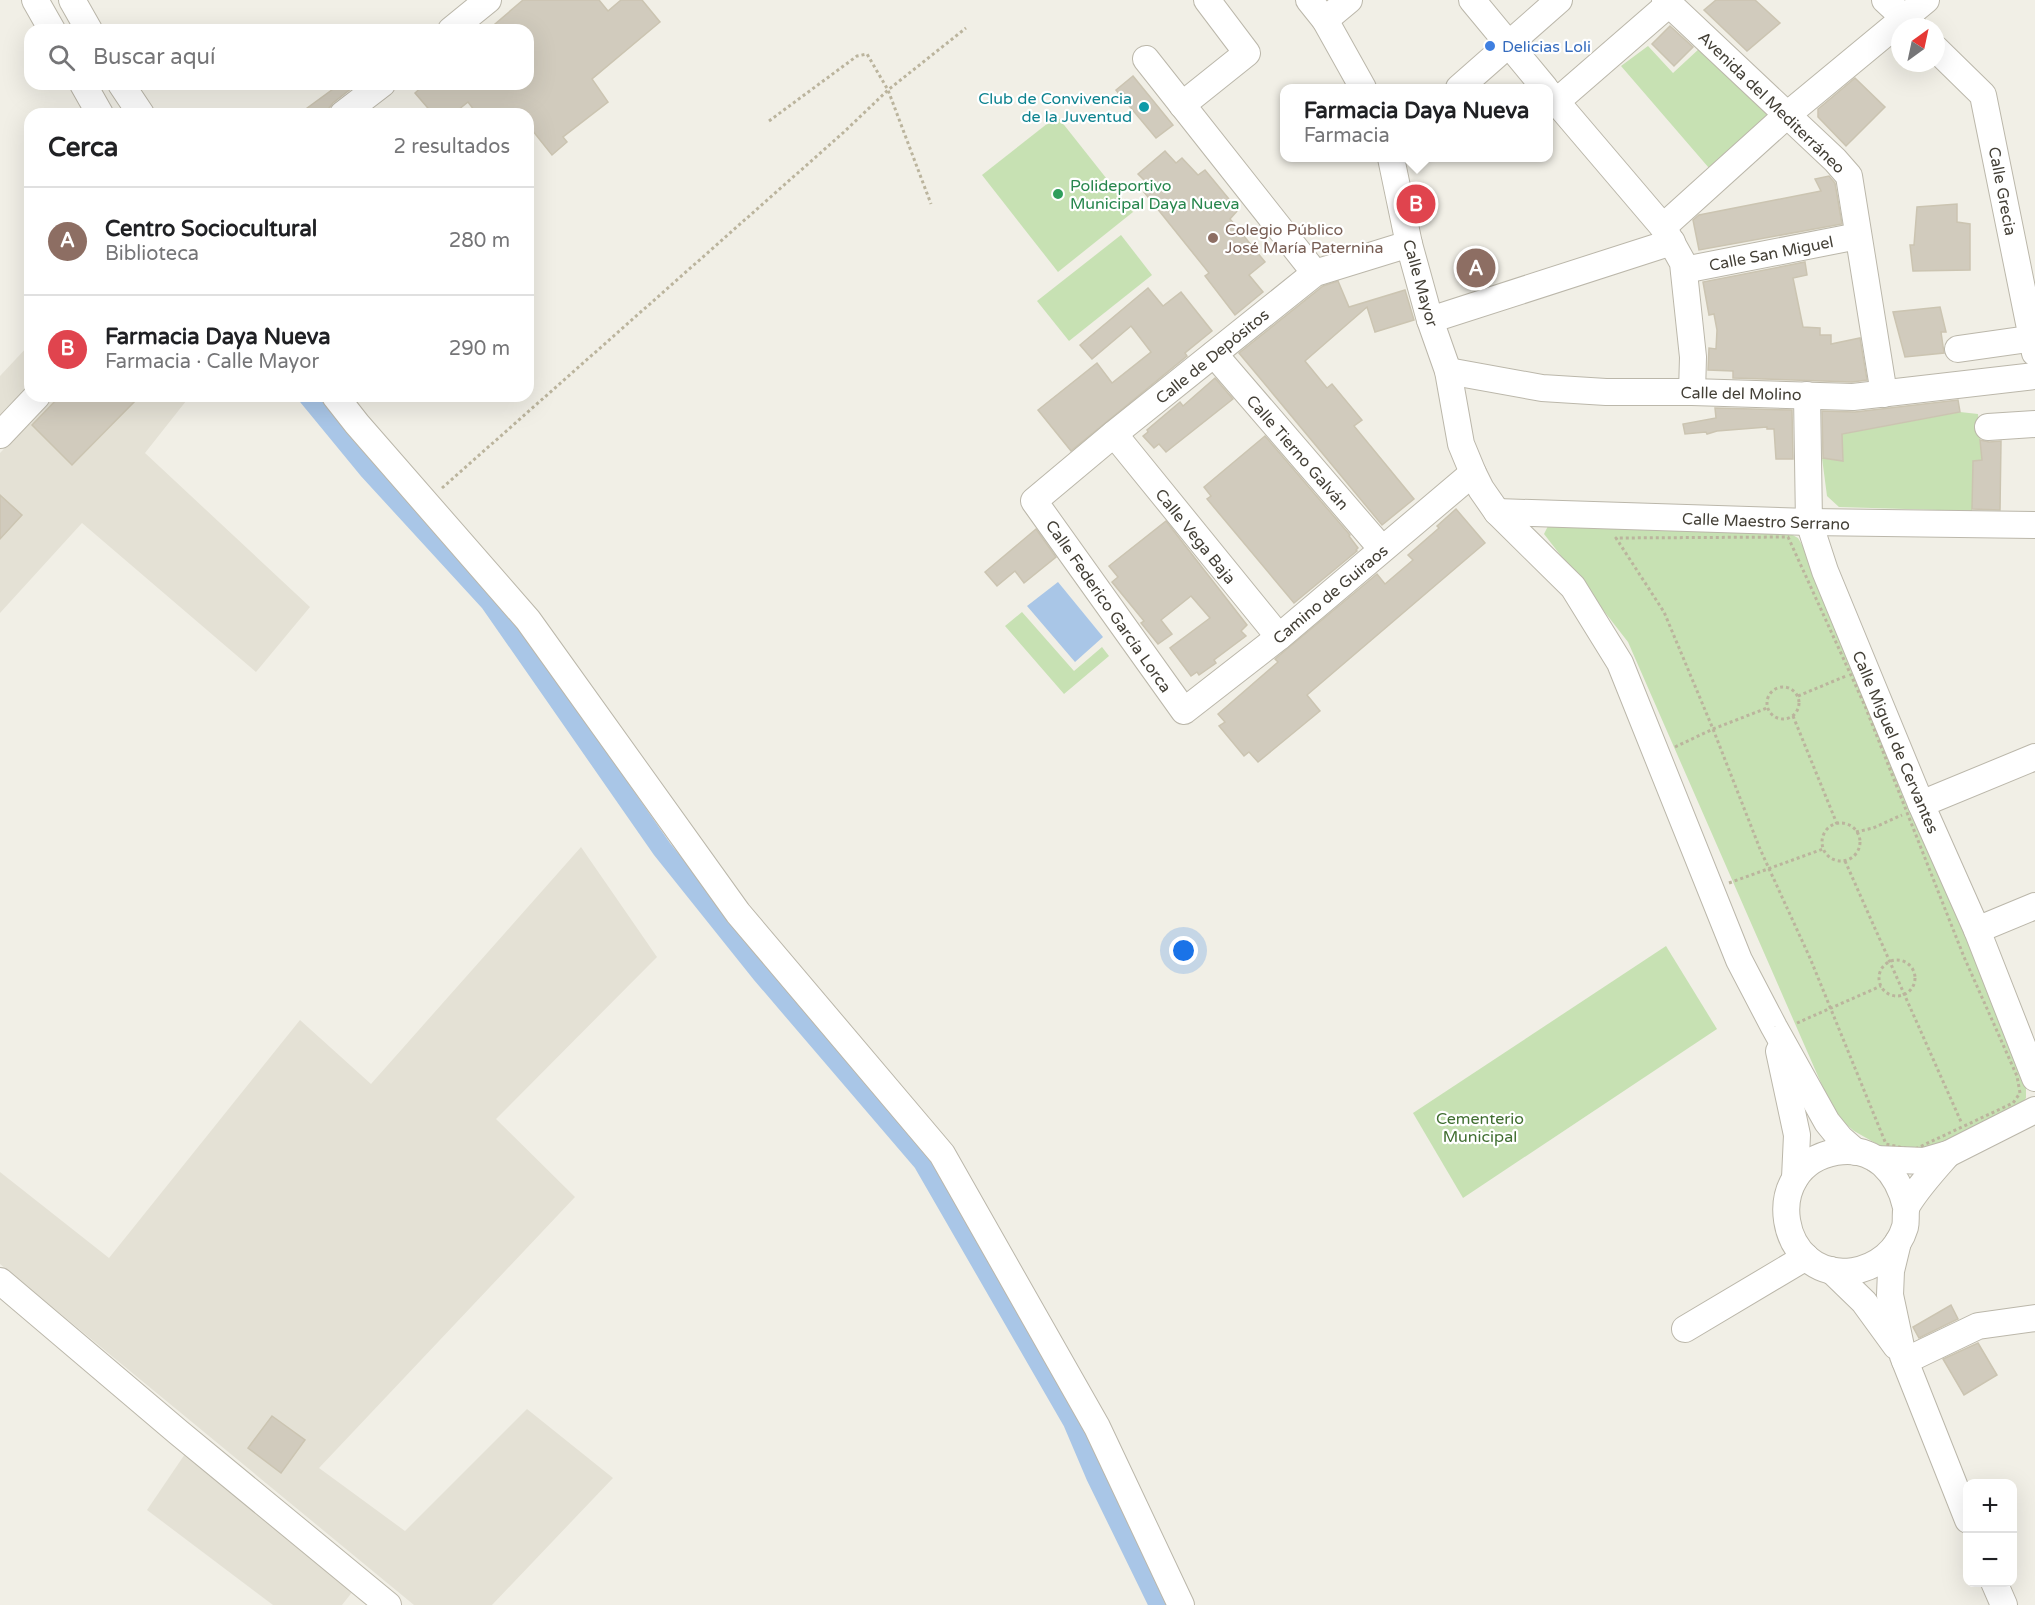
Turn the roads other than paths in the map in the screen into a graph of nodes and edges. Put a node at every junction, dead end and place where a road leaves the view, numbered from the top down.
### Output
1 (35, 0) edge
2 (72, 0) edge
3 (488, 0) edge
4 (1207, 0) edge
5 (1309, 0) edge
6 (1349, 0) edge
7 (1472, 0) edge
8 (1559, 0) edge
9 (1885, 0) edge
10 (1926, 0) edge
11 (1667, 2) edge
12 (1905, 18) edge
13 (1913, 18) edge
14 (1325, 20) junction
15 (49, 24) edge
16 (86, 24) edge
17 (458, 24) edge
18 (1891, 37) edge
19 (1508, 45) junction
20 (1945, 58) edge
21 (1146, 59) dead end
22 (1361, 84) edge
23 (1464, 84) edge
24 (1541, 84) edge
25 (86, 90) edge
26 (126, 90) edge
27 (374, 90) edge
28 (1553, 92) edge
29 (1553, 98) edge
30 (1182, 105) junction
31 (97, 108) edge
32 (137, 108) edge
33 (351, 108) edge
34 (1787, 115) junction
35 (1392, 162) edge
36 (1668, 235) junction
37 (1858, 236) junction
38 (1409, 244) junction
39 (1684, 270) junction
40 (1316, 273) junction
41 (1430, 320) junction
42 (2034, 343) edge
43 (1958, 349) dead end
44 (1214, 354) junction
45 (1448, 371) junction
46 (2035, 376) edge
47 (1692, 392) junction
48 (1807, 394) junction
49 (1884, 394) junction
50 (31, 402) edge
51 (340, 402) edge
52 (2035, 424) edge
53 (1988, 427) dead end
54 (1114, 434) junction
55 (0, 435) edge
56 (1473, 473) junction
57 (1034, 501) joint
58 (1497, 512) junction
59 (1809, 522) junction
60 (2035, 525) edge
61 (1382, 549) junction
62 (1278, 637) junction
63 (1184, 711) joint
64 (2035, 757) edge
65 (1914, 808) junction
66 (2035, 906) edge
67 (1977, 930) junction
68 (1781, 1027) junction
69 (2035, 1078) edge
70 (2035, 1110) edge
71 (1948, 1155) junction
72 (1866, 1156) junction
73 (1795, 1178) junction
74 (1906, 1207) junction
75 (1898, 1242) junction
76 (1806, 1257) junction
77 (1831, 1270) junction
78 (0, 1281) edge
79 (2035, 1318) edge
80 (1685, 1329) dead end
81 (1904, 1359) junction
82 (1963, 1507) edge
83 (1996, 1587) edge
84 (388, 1605) edge
85 (1181, 1605) edge
86 (2004, 1605) edge

1 - 15 street
2 - 16 street
3 - 17 street
4 - 30 street
5 - 14 street
6 - 14 street
7 - 19 street
8 - 19 street
9 - 12 street
10 - 13 street
11 - 28 street
11 - 34 street, Avenida del Mediterráneo
14 - 22 street
18 - 34 street
19 - 23 street
19 - 24 street
20 - 42 street, Calle Grecia
21 - 30 street
25 - 31 street
26 - 32 street
27 - 33 street
29 - 36 street
30 - 40 street
34 - 36 street
34 - 37 street, Avenida del Mediterráneo
35 - 38 street, Calle Mayor
36 - 39 street
36 - 41 street
37 - 39 street, Calle San Miguel
37 - 49 street, Avenida del Mediterráneo
38 - 40 street, Calle de Depósitos
38 - 41 street, Calle Mayor
39 - 47 street
40 - 44 street, Calle de Depósitos
41 - 45 street, Calle Mayor
42 - 43 street
44 - 54 street, Calle de Depósitos
44 - 61 street, Calle Tierno Galván
45 - 47 street, Calle del Molino
45 - 56 street, Calle Mayor
46 - 49 street, Calle del Molino
47 - 48 street, Calle del Molino
48 - 49 street, Calle del Molino
48 - 59 street, Calle Miguel de Cervantes
50 - 55 street
51 - 85 street
52 - 53 street
54 - 57 street, Calle de Depósitos
54 - 62 street, Calle Vega Baja
56 - 58 street, Calle Mayor
56 - 61 street, Camino de Guiraos
57 - 63 street, Calle Federico García Lorca
58 - 59 street, Calle Maestro Serrano
58 - 68 street, Calle Mayor
59 - 60 street, Calle Maestro Serrano
59 - 65 street, Calle Miguel de Cervantes
61 - 62 street, Camino de Guiraos
62 - 63 street, Camino de Guiraos
64 - 65 street
65 - 67 street, Calle Miguel de Cervantes
66 - 67 street
67 - 69 street, Calle Miguel de Cervantes
68 - 72 street
68 - 73 street
70 - 71 street
71 - 72 street
71 - 74 street
72 - 73 street
72 - 74 street
73 - 76 street
74 - 75 street
75 - 77 street
75 - 81 street
76 - 77 street
76 - 80 street
77 - 81 street
78 - 84 street
79 - 81 street
81 - 82 street
83 - 86 street

